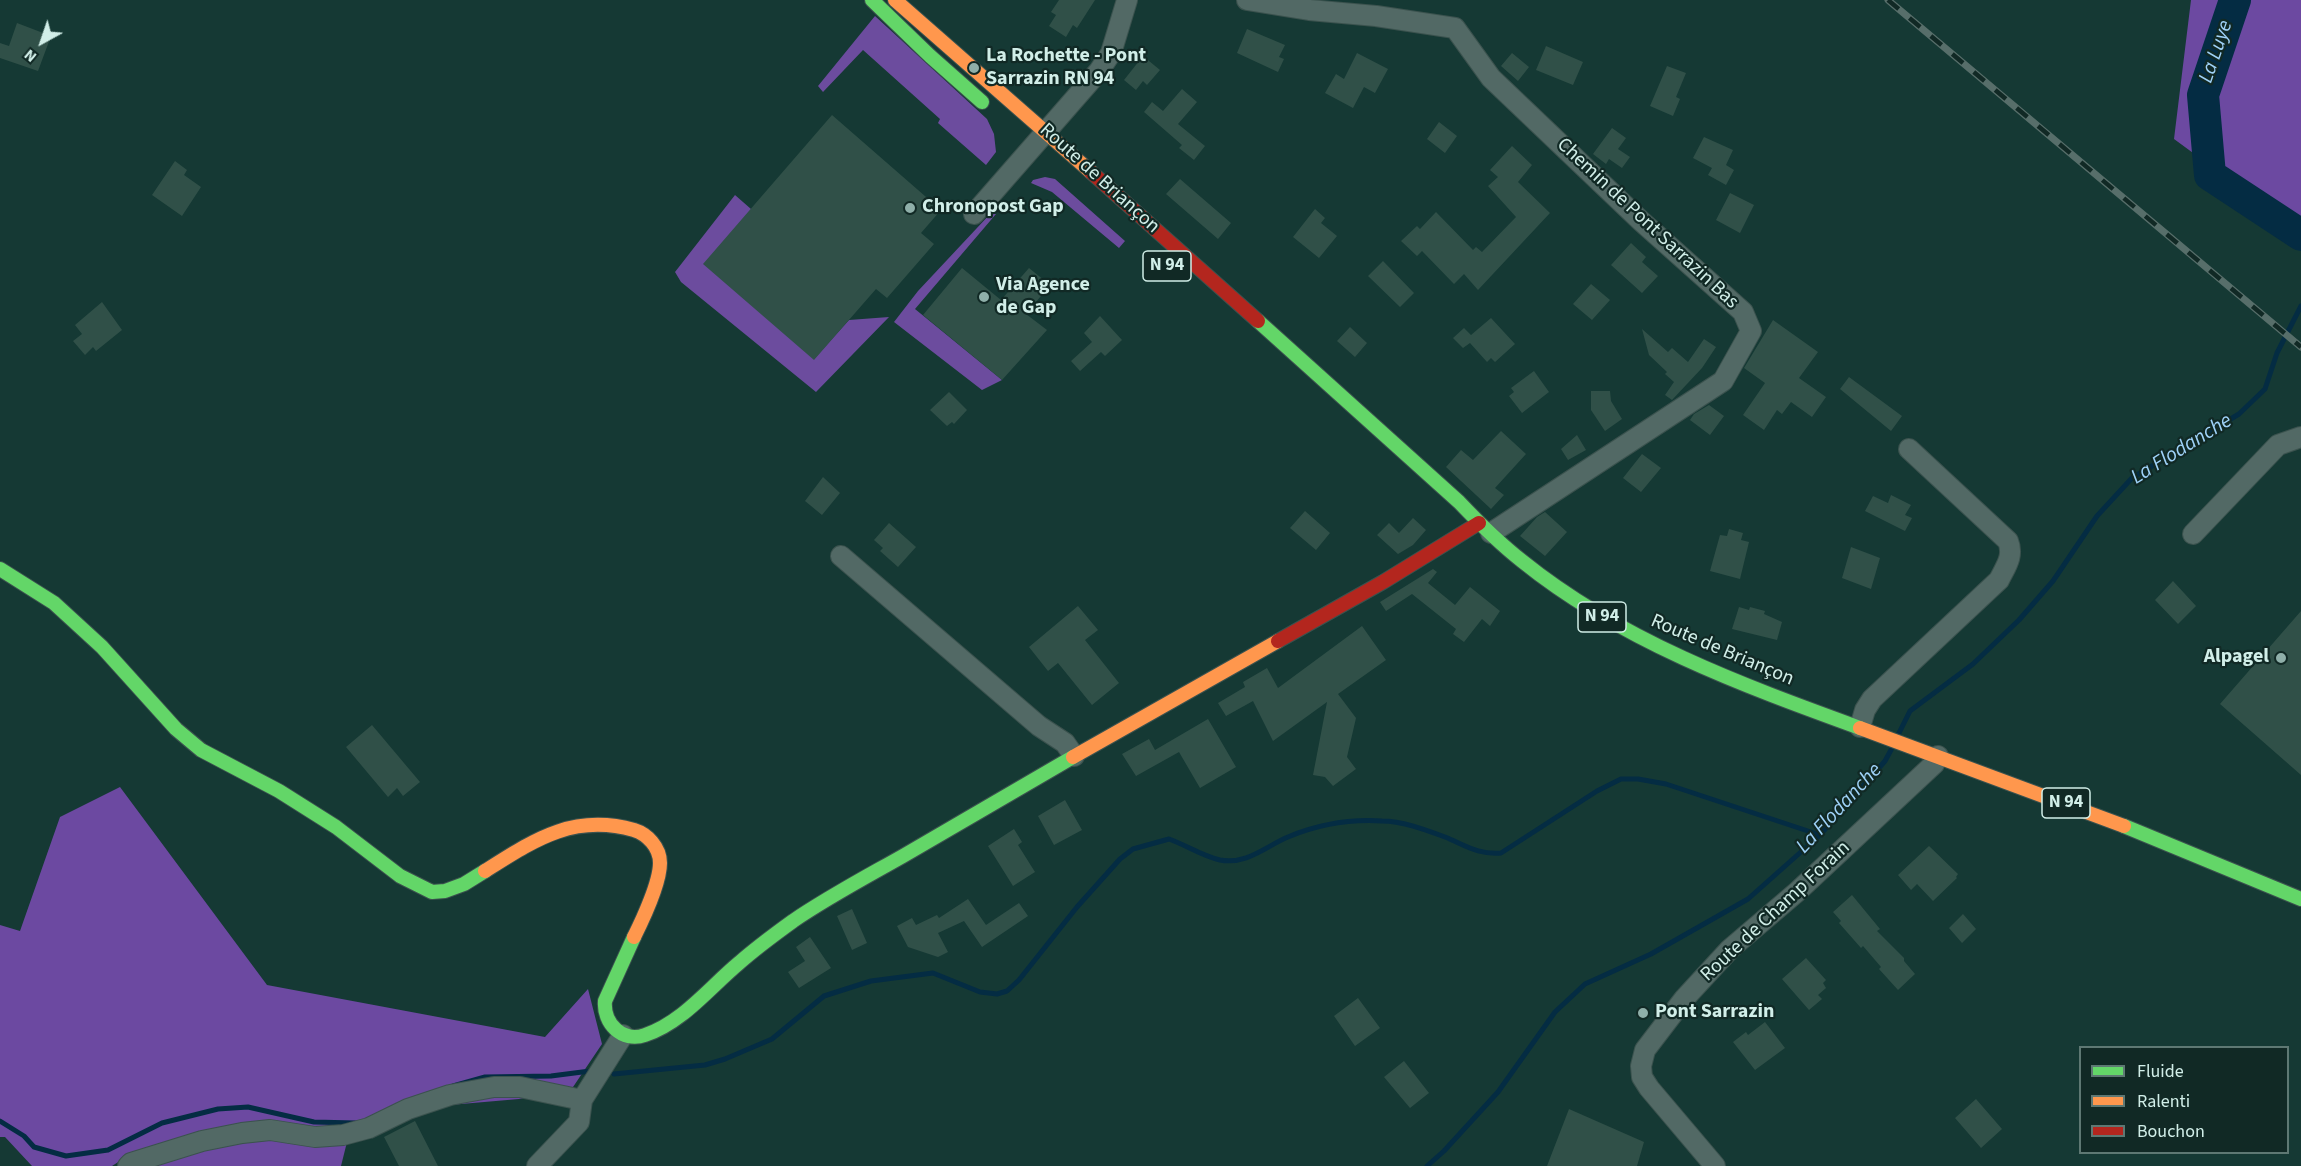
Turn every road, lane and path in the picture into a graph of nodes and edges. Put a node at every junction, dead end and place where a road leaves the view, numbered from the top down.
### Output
1 (872, 0) edge
2 (895, 0) edge
3 (1127, 0) edge
4 (1247, 0) edge
5 (948, 73) junction
6 (990, 110) dead end
7 (1037, 142) junction
8 (974, 214) dead end
9 (1185, 255) joint
10 (1304, 381) dead end
11 (2301, 437) edge
12 (1909, 449) dead end
13 (1481, 525) junction
14 (2193, 534) dead end
15 (841, 556) dead end
16 (0, 569) edge
17 (1860, 727) junction
18 (1074, 756) junction
19 (1938, 756) junction
20 (2192, 853) junction
21 (2301, 887) edge
22 (2301, 899) edge
23 (622, 1035) junction
24 (582, 1100) junction
25 (129, 1166) edge
26 (537, 1166) edge
27 (1715, 1166) edge

1 - 5 street
2 - 7 street, Route de Briançon
3 - 7 street
4 - 13 street, Chemin de Pont Sarrazin Bas
5 - 6 street
5 - 7 street
7 - 8 street
7 - 9 street
9 - 13 street, Route de Briançon / N 94
10 - 13 street, Route de Briançon / N 94
11 - 14 street
12 - 17 street
13 - 17 street, Route de Briançon / N 94
13 - 18 street
15 - 18 street
16 - 23 street
17 - 19 street, Route de Briançon / N 94
18 - 23 street
19 - 20 street, N 94
19 - 27 street, Route de Champ Forain
20 - 21 street, N 94
20 - 22 street, N 94
23 - 24 street
24 - 25 street
24 - 26 street

